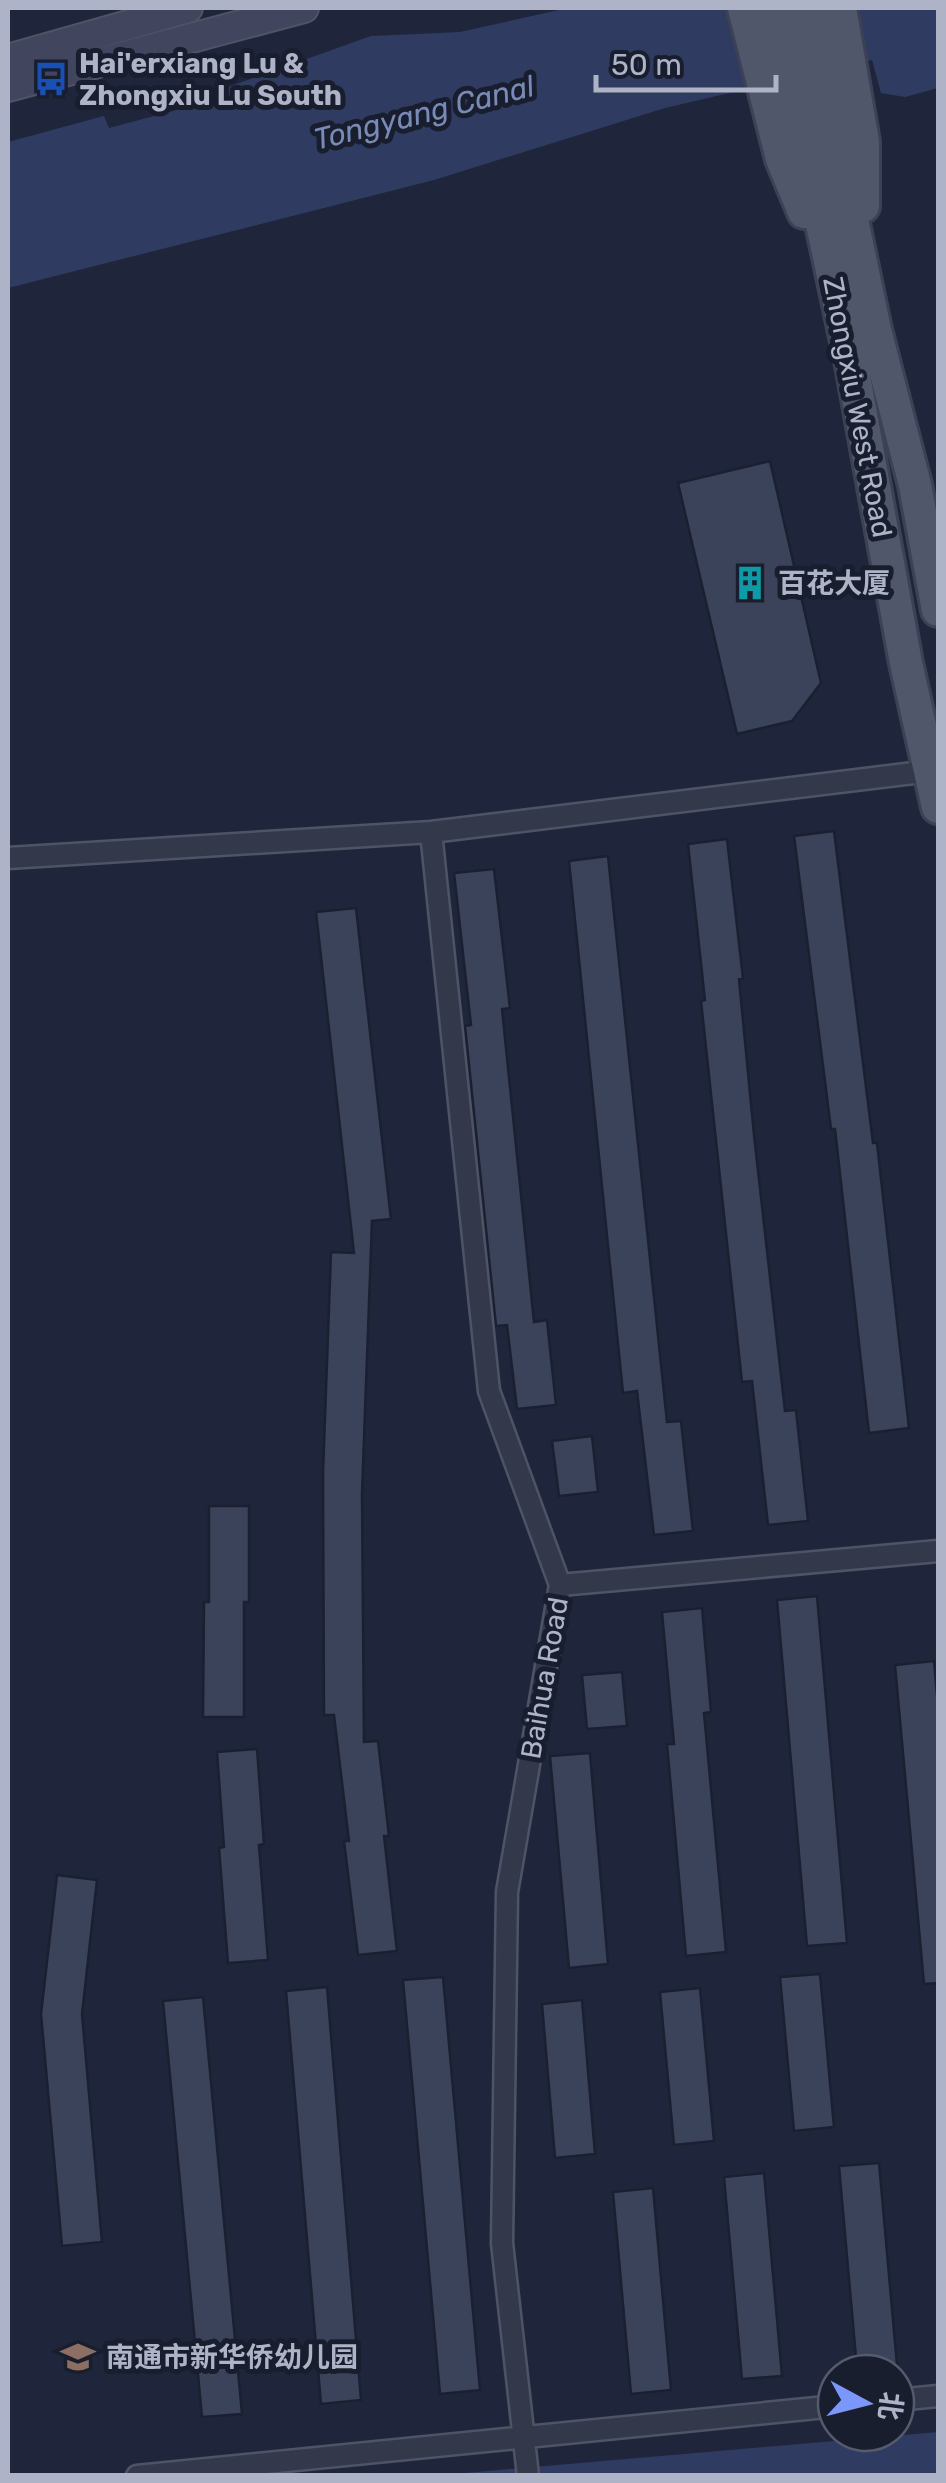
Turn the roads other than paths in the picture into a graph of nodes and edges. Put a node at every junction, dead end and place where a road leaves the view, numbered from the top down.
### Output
1 (188, 8) edge
2 (304, 8) edge
3 (744, 8) edge
4 (776, 8) edge
5 (808, 8) edge
6 (840, 8) edge
7 (8, 59) edge
8 (806, 75) junction
9 (8, 87) edge
10 (849, 278) junction
11 (938, 610) edge
12 (934, 771) edge
13 (938, 807) edge
14 (431, 832) junction
15 (8, 858) edge
16 (938, 1552) edge
17 (560, 1586) junction
18 (816, 2409) edge
19 (526, 2456) edge
20 (137, 2476) edge

1 - 7 main road
2 - 9 main road
3 - 8 main road
4 - 8 main road, Zhongxiu West Road
5 - 8 main road, Zhongxiu West Road
6 - 8 main road
8 - 10 main road, Zhongxiu West Road
8 - 10 main road
10 - 11 main road, Zhongxiu West Road
10 - 12 main road, Zhongxiu West Road
12 - 13 main road, Zhongxiu West Road
12 - 14 street
14 - 15 street
14 - 17 street, Baihua Road
16 - 17 street
17 - 19 street, Baihua Road
18 - 19 street
19 - 20 street

